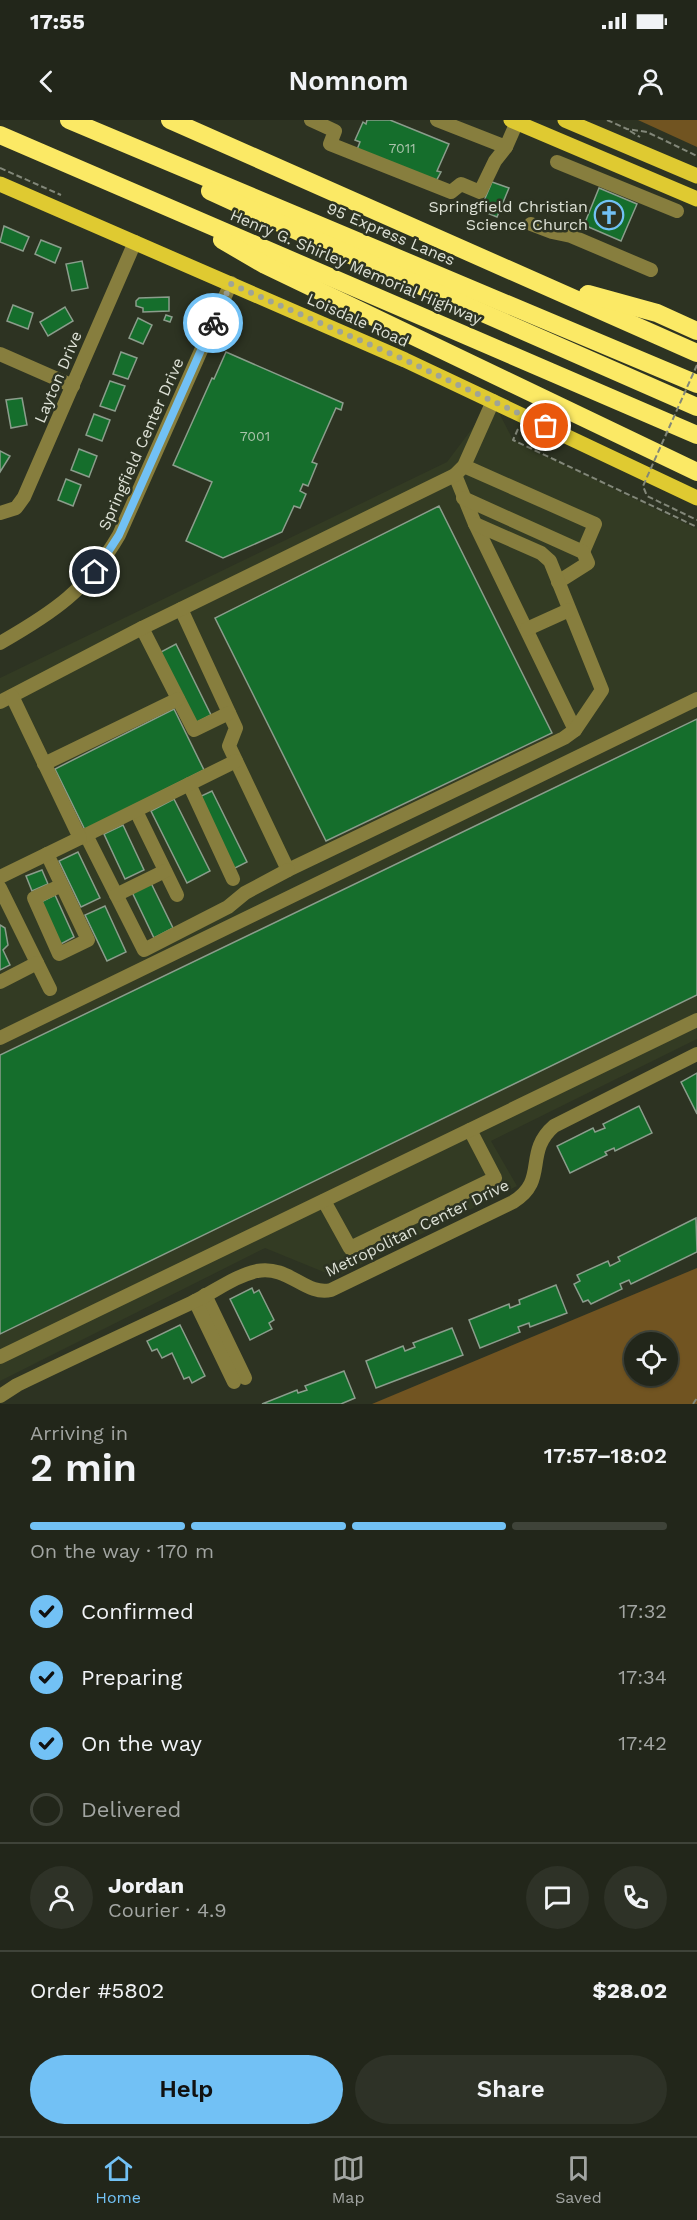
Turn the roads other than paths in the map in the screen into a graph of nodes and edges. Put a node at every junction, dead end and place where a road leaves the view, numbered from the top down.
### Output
1 (69, 120) edge
2 (170, 120) edge
3 (310, 120) edge
4 (566, 120) edge
5 (441, 121) edge
6 (514, 121) edge
7 (338, 125) edge
8 (0, 135) edge
9 (133, 147) junction
10 (506, 147) junction
11 (593, 154) junction
12 (557, 162) dead end
13 (678, 167) junction
14 (585, 173) junction
15 (697, 176) edge
16 (0, 184) edge
17 (670, 186) junction
18 (697, 199) edge
19 (660, 204) junction
20 (164, 205) junction
21 (676, 211) dead end
22 (531, 224) dead end
23 (135, 242) junction
24 (651, 270) dead end
25 (540, 282) junction
26 (231, 284) junction
27 (697, 331) edge
28 (697, 353) edge
29 (0, 354) edge
30 (697, 384) edge
31 (73, 386) junction
32 (492, 401) junction
33 (697, 406) edge
34 (697, 435) edge
35 (459, 470) junction
36 (697, 472) edge
37 (463, 498) junction
38 (697, 498) edge
39 (0, 513) edge
40 (475, 524) junction
41 (583, 552) junction
42 (558, 582) junction
43 (181, 609) junction
44 (569, 610) junction
45 (142, 628) junction
46 (527, 629) junction
47 (0, 643) edge
48 (6, 699) edge
49 (178, 699) junction
50 (697, 699) edge
51 (229, 712) junction
52 (575, 730) junction
53 (236, 761) junction
54 (44, 764) junction
55 (189, 784) junction
56 (135, 811) junction
57 (83, 837) junction
58 (47, 854) junction
59 (288, 870) junction
60 (165, 871) junction
61 (0, 877) edge
62 (234, 879) dead end
63 (62, 885) junction
64 (0, 888) edge
65 (116, 895) junction
66 (177, 895) dead end
67 (37, 963) junction
68 (0, 982) edge
69 (50, 989) dead end
70 (697, 1020) edge
71 (0, 1038) edge
72 (697, 1054) edge
73 (470, 1130) junction
74 (324, 1201) junction
75 (200, 1298) junction
76 (0, 1357) edge
77 (239, 1380) dead end
78 (0, 1396) edge

1 - 9 highway, 95 Express Lanes
2 - 25 highway
3 - 7 street
4 - 13 main road
5 - 10 street
6 - 10 street
6 - 11 main road
7 - 10 street
8 - 20 highway, Henry G. Shirley Memorial Highway
9 - 30 highway, 95 Express Lanes
9 - 33 highway
11 - 14 street
11 - 17 main road
12 - 14 street
13 - 15 main road
13 - 17 main road
14 - 19 street
16 - 23 main road, Loisdale Road
17 - 18 main road
17 - 19 street
19 - 21 street
20 - 34 highway, Henry G. Shirley Memorial Highway
20 - 36 highway
22 - 24 street
23 - 26 main road, Loisdale Road
23 - 31 street, Layton Drive
25 - 27 highway
25 - 28 highway
26 - 32 main road, Loisdale Road
26 - 47 street, Springfield Center Drive
29 - 31 street
31 - 39 street, Layton Drive
32 - 35 street
32 - 38 main road, Loisdale Road
35 - 37 street
35 - 41 street
35 - 43 street
37 - 40 street
37 - 41 street
40 - 42 street
40 - 46 street
41 - 42 street
42 - 44 street
43 - 45 street
43 - 51 street
44 - 46 street
44 - 52 street
45 - 48 street
45 - 49 street
46 - 52 street
48 - 54 street
49 - 51 street
49 - 54 street
50 - 71 street
51 - 53 street
52 - 59 street
53 - 55 street
53 - 59 street
54 - 57 street
55 - 56 street
55 - 62 street
56 - 57 street
56 - 60 street
57 - 58 street
57 - 65 street
58 - 61 street
58 - 63 street
59 - 65 street
60 - 65 street
60 - 66 street
63 - 63 street
64 - 67 street
67 - 68 street
67 - 69 street
70 - 73 street
72 - 75 street, Metropolitan Center Drive
73 - 74 street
73 - 74 street
74 - 76 street
75 - 77 street
75 - 78 street, Metropolitan Center Drive

